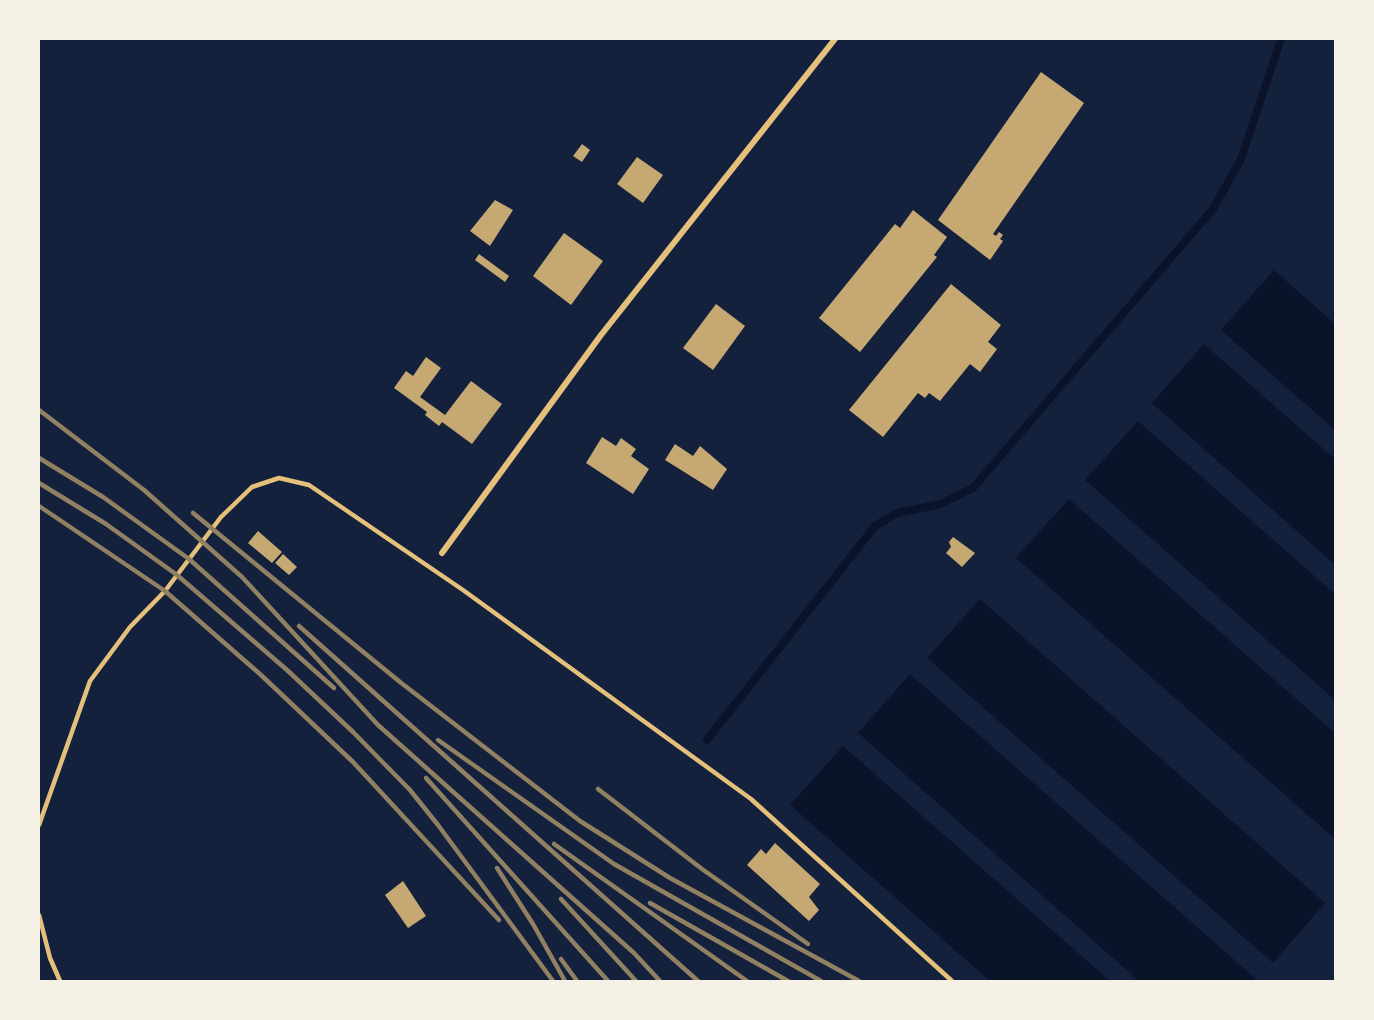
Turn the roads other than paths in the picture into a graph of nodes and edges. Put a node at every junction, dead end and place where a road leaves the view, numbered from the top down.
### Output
1 (835, 39) edge
2 (442, 554) dead end
3 (39, 825) edge
4 (39, 915) edge
5 (60, 981) edge
6 (952, 981) edge

1 - 2 street
3 - 6 lane
4 - 5 lane

